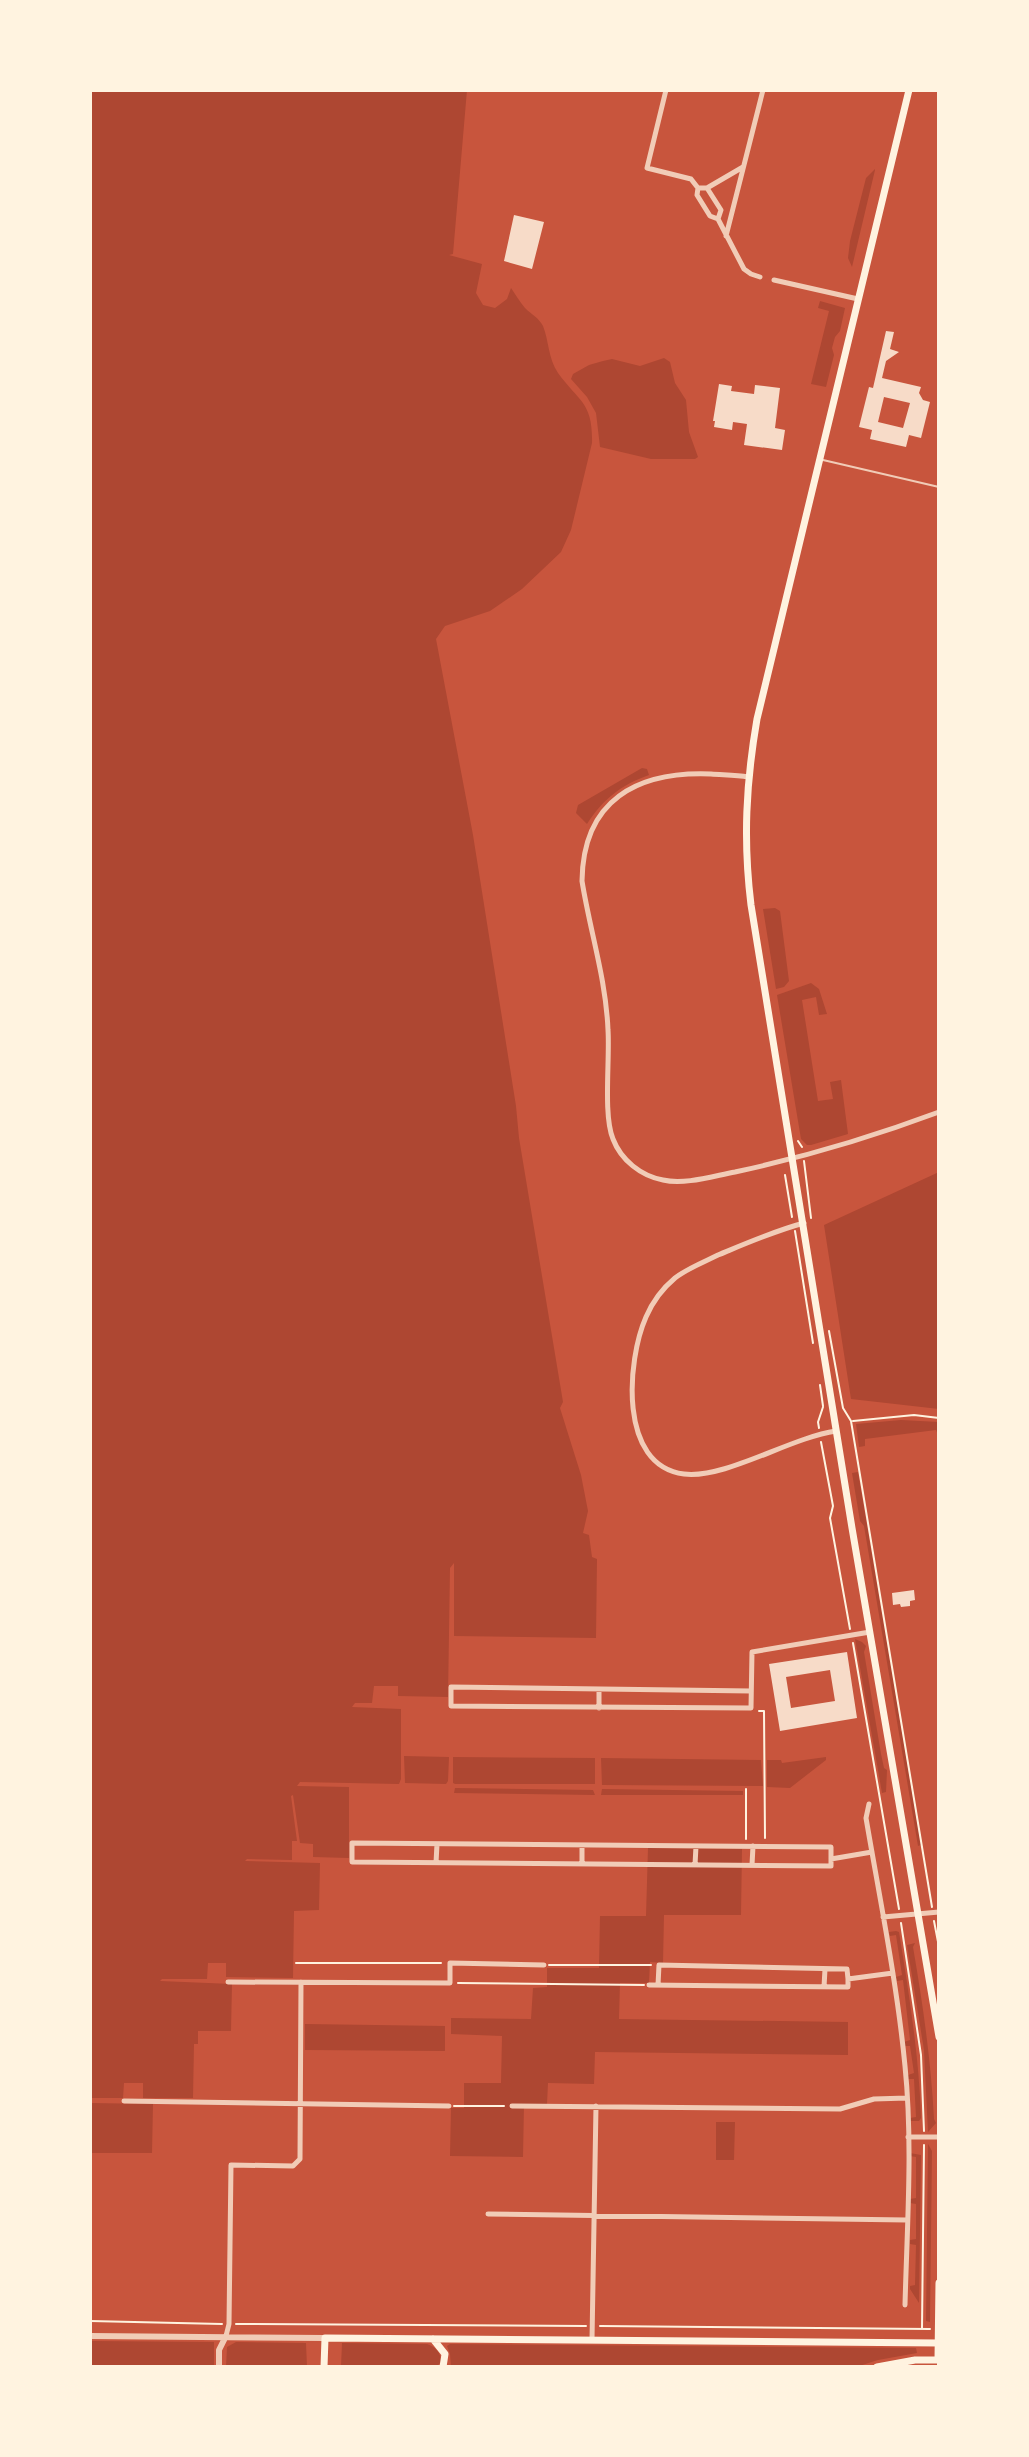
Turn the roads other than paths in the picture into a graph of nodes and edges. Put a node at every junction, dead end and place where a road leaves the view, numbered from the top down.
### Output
1 (666, 90) edge
2 (763, 90) edge
3 (909, 90) edge
4 (744, 166) junction
5 (698, 188) junction
6 (707, 188) junction
7 (718, 219) junction
8 (726, 236) junction
9 (760, 277) dead end
10 (774, 280) dead end
11 (859, 299) junction
12 (819, 458) junction
13 (939, 487) edge
14 (748, 777) junction
15 (939, 1112) edge
16 (793, 1159) junction
17 (807, 1220) junction
18 (837, 1431) junction
19 (870, 1632) junction
20 (599, 1689) junction
21 (751, 1691) junction
22 (599, 1709) junction
23 (869, 1804) dead end
24 (437, 1843) junction
25 (582, 1845) junction
26 (696, 1846) junction
27 (749, 1846) junction
28 (872, 1852) junction
29 (831, 1859) junction
30 (436, 1863) junction
31 (582, 1864) junction
32 (695, 1865) junction
33 (752, 1865) junction
34 (936, 1912) edge
35 (918, 1913) junction
36 (883, 1917) junction
37 (544, 1965) road end
38 (825, 1969) junction
39 (893, 1973) junction
40 (848, 1979) junction
41 (228, 1982) dead end
42 (301, 1982) junction
43 (649, 1985) road end
44 (658, 1985) junction
45 (824, 1987) junction
46 (939, 2037) edge
47 (907, 2098) junction
48 (124, 2101) dead end
49 (300, 2104) junction
50 (449, 2106) road end
51 (512, 2106) road end
52 (596, 2106) junction
53 (908, 2137) junction
54 (939, 2137) edge
55 (488, 2214) dead end
56 (593, 2217) junction
57 (907, 2220) junction
58 (939, 2283) edge
59 (905, 2305) dead end
60 (938, 2328) edge
61 (90, 2336) edge
62 (226, 2336) junction
63 (325, 2338) junction
64 (433, 2339) junction
65 (592, 2340) junction
66 (938, 2343) edge
67 (938, 2362) edge
68 (219, 2367) edge
69 (324, 2367) edge
70 (443, 2367) edge
71 (877, 2367) edge

1 - 5 street
2 - 4 street
3 - 11 main road
4 - 6 street
4 - 8 street
5 - 6 street
5 - 7 street
6 - 7 street
7 - 8 street
8 - 9 street
10 - 11 street
11 - 12 main road
12 - 13 lane
12 - 14 main road
14 - 16 main road
14 - 16 street
15 - 16 street
16 - 17 main road
17 - 18 main road
17 - 18 street
18 - 19 main road
19 - 21 street
19 - 35 main road
20 - 21 street
20 - 22 street
20 - 22 street
21 - 22 street
23 - 28 street
24 - 25 street
24 - 30 street
24 - 30 street
25 - 26 street
25 - 31 street
26 - 27 street
26 - 32 street
27 - 29 street
27 - 33 street
28 - 29 street
28 - 36 street
29 - 33 street
30 - 31 street
31 - 32 street
32 - 33 street
34 - 35 street
35 - 36 street
35 - 46 main road
36 - 39 street
37 - 42 street
38 - 40 street
38 - 44 street
38 - 45 street
39 - 40 street
39 - 47 street
40 - 45 street
41 - 42 street
42 - 49 street
43 - 44 street
44 - 45 street
47 - 52 street
47 - 53 street
48 - 49 street
49 - 50 street
49 - 62 street
51 - 52 street
52 - 56 street
53 - 54 street
53 - 57 street
55 - 56 street
56 - 57 street
56 - 65 street
57 - 59 street
58 - 60 main road
60 - 66 main road
61 - 62 street
62 - 63 street
62 - 68 street
63 - 64 main road
63 - 69 main road
64 - 65 main road
64 - 70 main road
65 - 66 main road
66 - 67 main road
67 - 71 main road

